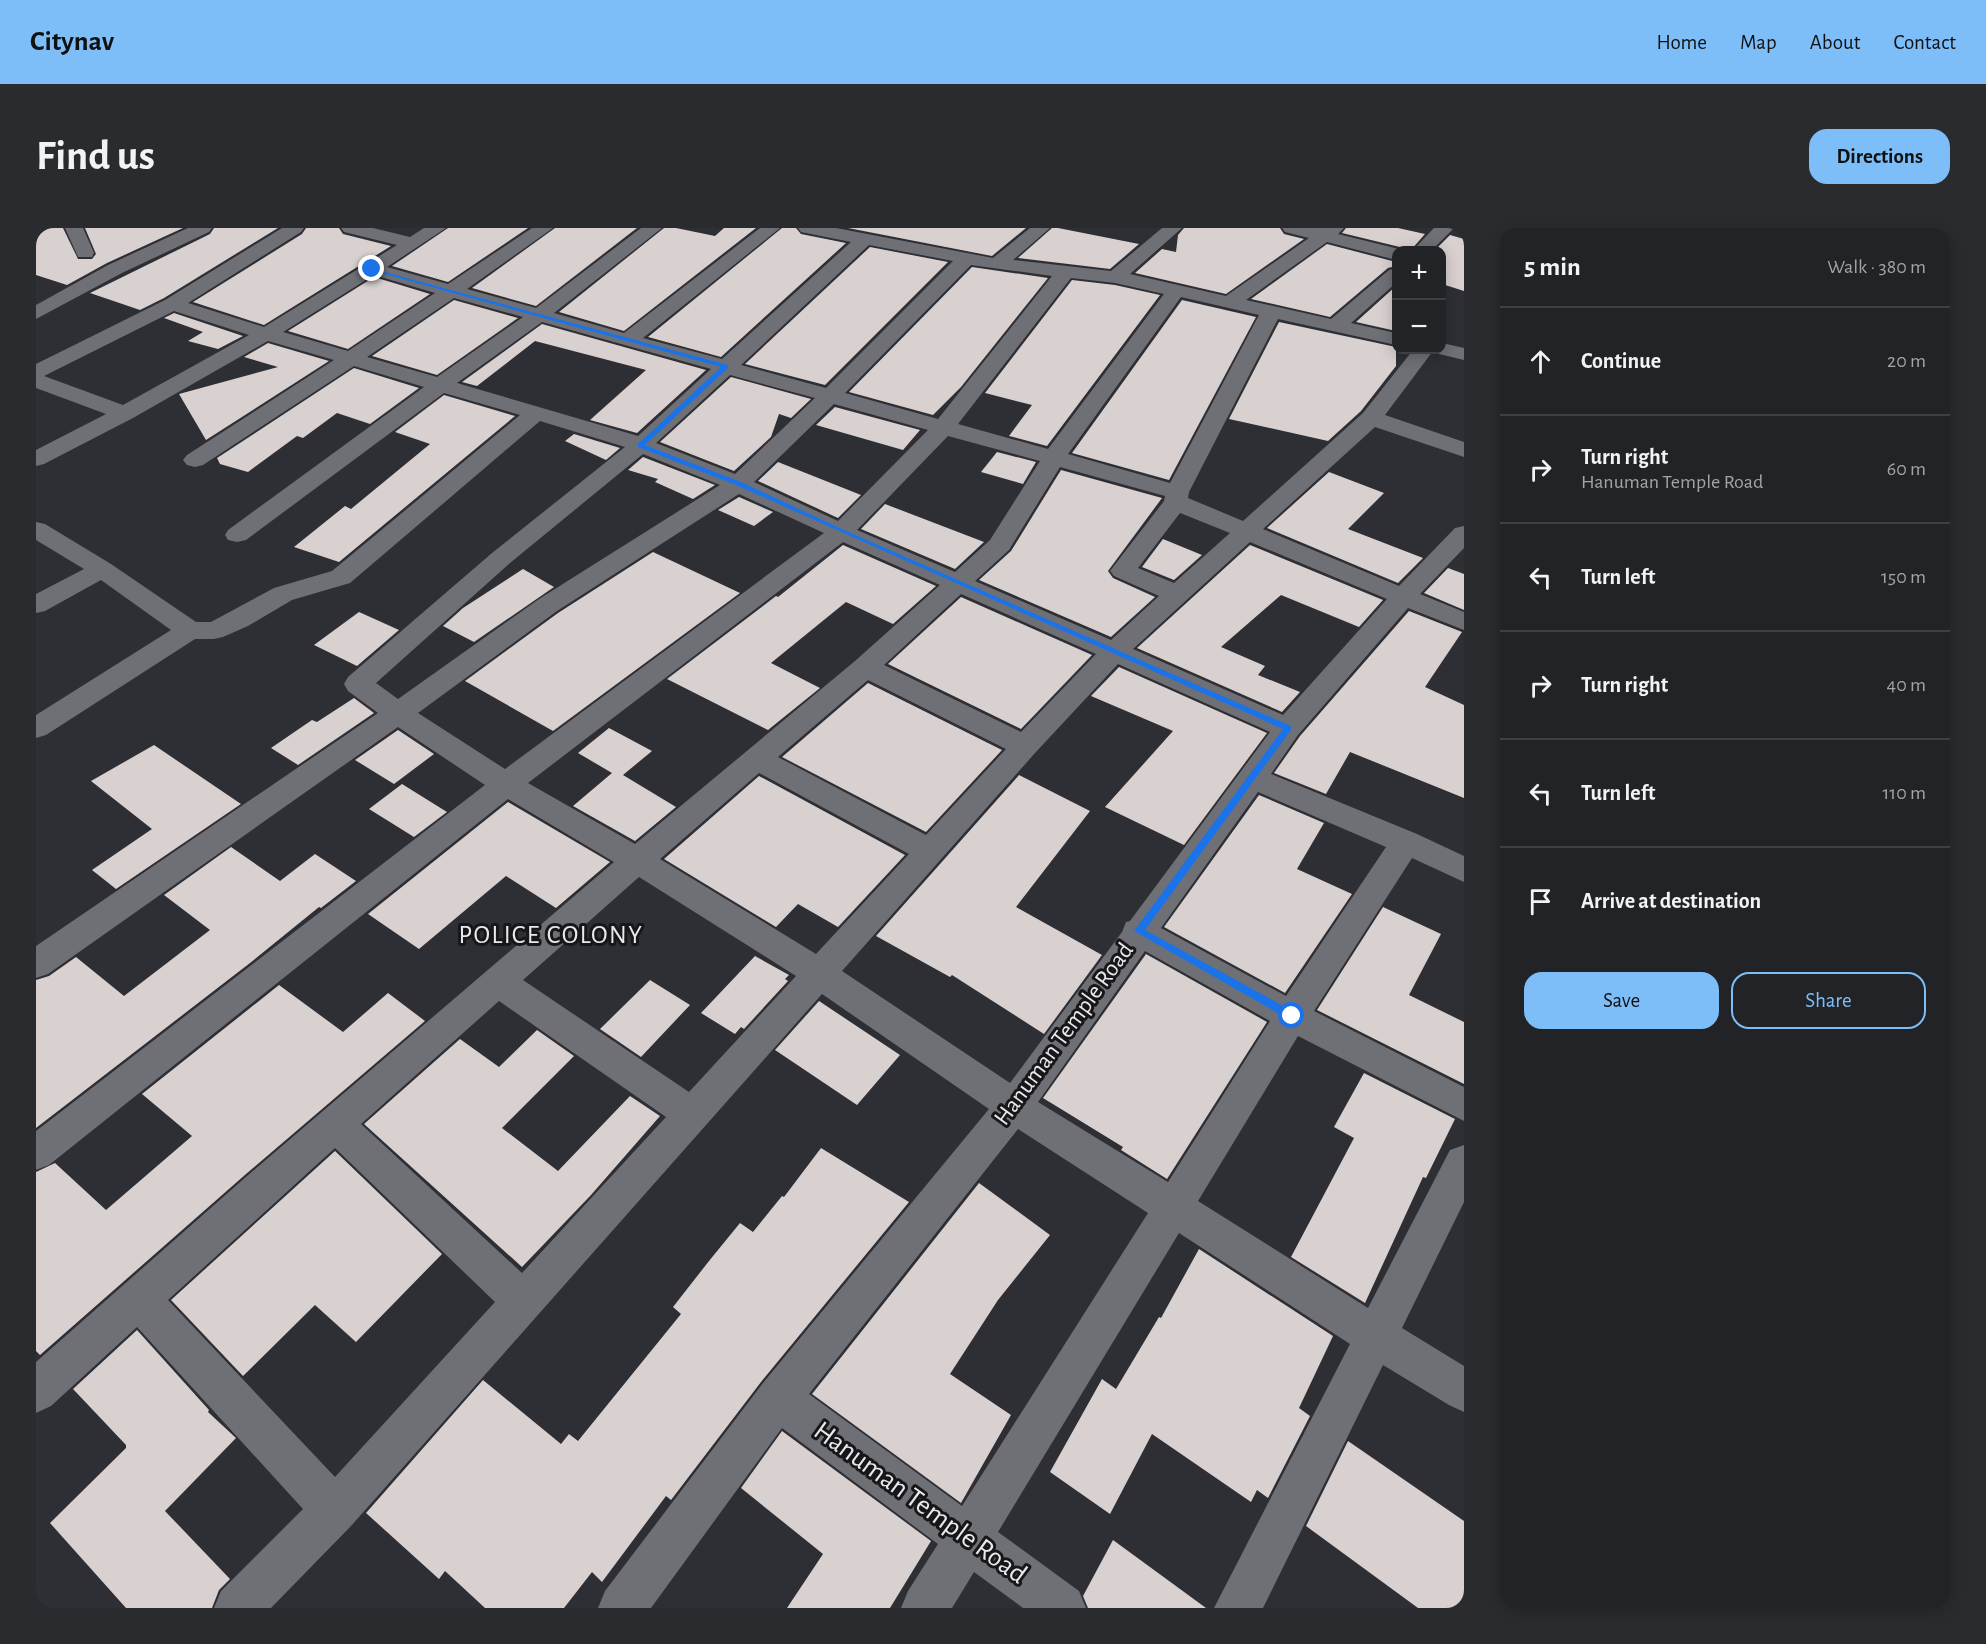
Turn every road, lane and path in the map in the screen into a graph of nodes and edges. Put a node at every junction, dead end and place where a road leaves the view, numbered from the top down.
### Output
1 (74, 228) edge
2 (203, 228) edge
3 (295, 228) edge
4 (350, 228) edge
5 (437, 228) edge
6 (544, 228) edge
7 (653, 228) edge
8 (771, 228) edge
9 (807, 228) edge
10 (914, 228) edge
11 (1041, 228) edge
12 (1173, 228) edge
13 (1291, 228) edge
14 (1445, 228) edge
15 (1330, 232) edge
16 (864, 240) junction
17 (412, 243) junction
18 (890, 245) junction
19 (1426, 246) edge
20 (1392, 253) edge
21 (85, 254) dead end
22 (968, 258) junction
23 (997, 264) junction
24 (372, 269) junction
25 (1066, 271) junction
26 (1392, 277) edge
27 (1115, 278) junction
28 (453, 290) junction
29 (1176, 291) junction
30 (1229, 303) junction
31 (172, 304) junction
32 (1271, 312) junction
33 (36, 313) edge
34 (541, 314) junction
35 (1336, 325) junction
36 (266, 334) junction
37 (1392, 338) edge
38 (629, 339) junction
39 (1449, 349) edge
40 (352, 358) junction
41 (726, 367) junction
42 (36, 372) edge
43 (36, 381) edge
44 (441, 384) junction
45 (829, 396) junction
46 (537, 412) junction
47 (125, 413) junction
48 (1371, 418) junction
49 (943, 428) junction
50 (641, 445) junction
51 (1464, 450) edge
52 (1054, 457) junction
53 (36, 459) edge
54 (195, 460) dead end
55 (738, 484) junction
56 (1176, 497) junction
57 (36, 529) edge
58 (841, 532) junction
59 (1247, 532) junction
60 (1464, 533) edge
61 (237, 535) dead end
62 (102, 569) junction
63 (959, 583) junction
64 (1178, 595) junction
65 (1403, 597) junction
66 (36, 604) edge
67 (1464, 622) edge
68 (190, 630) junction
69 (1114, 651) junction
70 (864, 667) junction
71 (398, 713) junction
72 (43, 715) edge
73 (1288, 728) junction
74 (1025, 746) junction
75 (757, 759) junction
76 (1252, 778) junction
77 (506, 784) junction
78 (1406, 842) junction
79 (929, 850) junction
80 (638, 860) junction
81 (1464, 870) edge
82 (1138, 931) junction
83 (36, 964) edge
84 (820, 974) junction
85 (498, 982) junction
86 (1292, 1016) junction
87 (1014, 1106) junction
88 (1464, 1106) edge
89 (692, 1114) junction
90 (335, 1125) junction
91 (36, 1153) edge
92 (1464, 1162) edge
93 (1174, 1208) junction
94 (138, 1298) junction
95 (523, 1301) junction
96 (1374, 1335) junction
97 (1464, 1390) edge
98 (36, 1391) edge
99 (778, 1398) junction
100 (335, 1510) junction
101 (969, 1540) junction
102 (238, 1608) edge
103 (622, 1608) edge
104 (925, 1608) edge
105 (1062, 1608) edge
106 (1238, 1608) edge

1 - 21 street
2 - 33 street
3 - 31 street
4 - 17 street
5 - 17 street
6 - 28 street
7 - 34 street
8 - 38 street
9 - 16 street
10 - 18 street
11 - 23 street
12 - 27 street
13 - 15 street
14 - 19 street
15 - 20 street
15 - 30 street
16 - 18 street
16 - 41 street
17 - 24 street
18 - 22 street
22 - 23 street
22 - 45 street
23 - 25 street
24 - 28 street
24 - 36 street
25 - 27 street
25 - 49 street
26 - 35 street
27 - 29 street
28 - 34 street
28 - 40 street
29 - 30 street
29 - 52 street
30 - 32 street
31 - 36 street
31 - 42 street
32 - 35 street
32 - 56 street
34 - 38 street
34 - 44 street
35 - 37 street
36 - 40 street
36 - 47 street
38 - 41 street
39 - 48 street
40 - 44 street
40 - 54 street
41 - 45 street
41 - 50 street
43 - 47 street
44 - 46 street
44 - 61 street
45 - 49 street
45 - 55 street
46 - 50 street
46 - 68 street
47 - 53 street
48 - 51 street
48 - 59 street
49 - 52 street
49 - 58 street
50 - 55 street
50 - 71 street
52 - 56 street
52 - 63 street
55 - 58 street
55 - 71 street
56 - 59 street
56 - 64 street
57 - 62 street
58 - 63 street
58 - 77 street
59 - 64 street
59 - 65 street
60 - 65 street, Hanuman Temple Road
62 - 66 street
62 - 68 street
63 - 69 street
63 - 70 street
64 - 69 street
65 - 67 street
65 - 73 street, Hanuman Temple Road
68 - 72 street
69 - 73 street
69 - 74 street
70 - 74 street
70 - 75 street
71 - 77 street
71 - 83 street
73 - 76 street, Hanuman Temple Road
74 - 79 street
75 - 79 street
75 - 80 street
76 - 78 street
76 - 82 street, Hanuman Temple Road
77 - 80 street
77 - 91 street
78 - 81 street
78 - 86 street
79 - 84 street
80 - 84 street
80 - 85 street
82 - 86 street
82 - 87 street, Hanuman Temple Road
84 - 87 street
84 - 89 street
85 - 89 street
85 - 90 street
86 - 88 street
86 - 93 street
87 - 93 street
87 - 99 street, Hanuman Temple Road
89 - 95 street
90 - 94 street
90 - 95 street
92 - 96 street
93 - 96 street
93 - 101 street
94 - 98 street
94 - 100 street
95 - 100 street
96 - 97 street
96 - 106 street
99 - 101 street, Hanuman Temple Road
99 - 103 street, Hanuman Temple Road
100 - 102 street
101 - 104 street
101 - 105 street, Hanuman Temple Road

